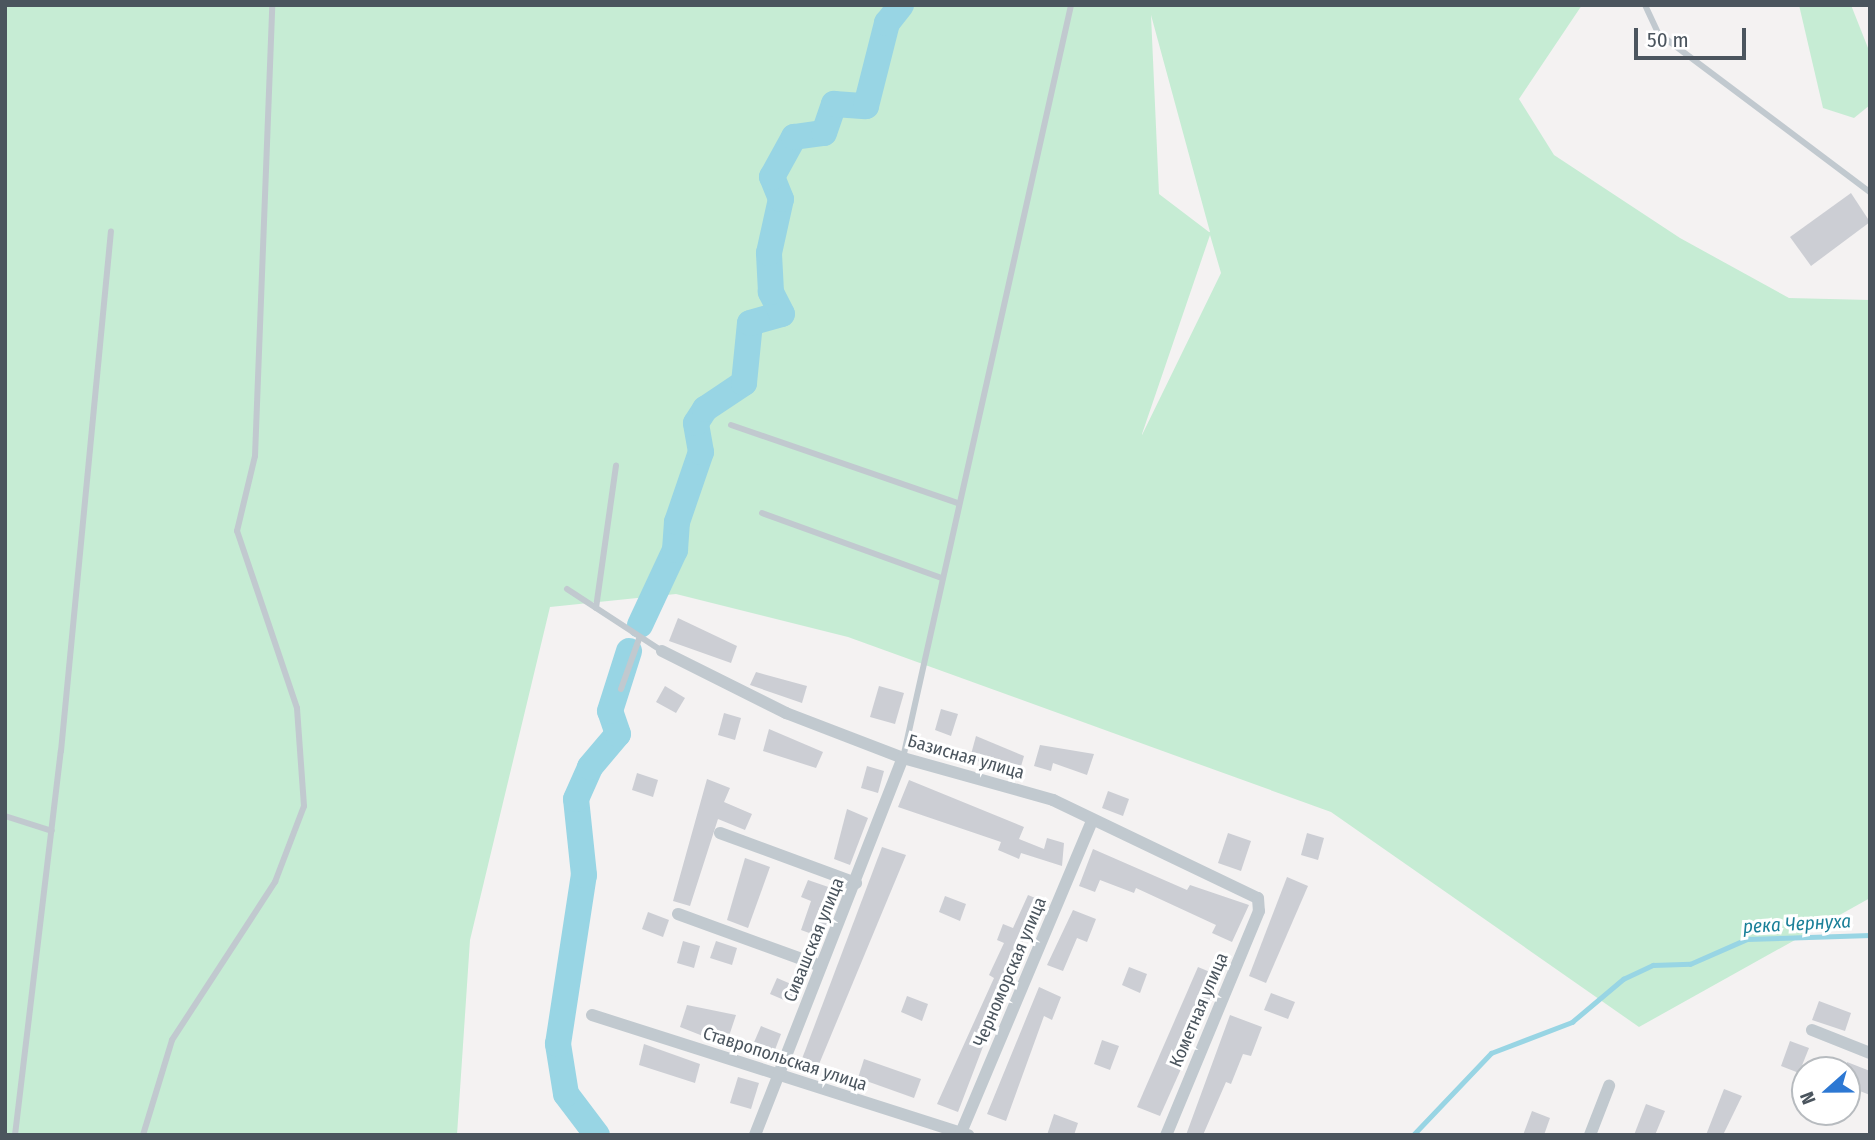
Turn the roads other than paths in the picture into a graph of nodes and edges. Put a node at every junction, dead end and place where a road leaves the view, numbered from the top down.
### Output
1 (271, 5) edge
2 (1071, 5) edge
3 (1645, 5) edge
4 (1870, 192) edge
5 (111, 231) dead end
6 (731, 425) dead end
7 (616, 466) dead end
8 (958, 503) junction
9 (762, 513) dead end
10 (942, 578) junction
11 (566, 589) dead end
12 (596, 608) junction
13 (639, 639) junction
14 (662, 651) joint
15 (621, 689) dead end
16 (903, 758) junction
17 (5, 816) edge
18 (1091, 823) junction
19 (52, 831) junction
20 (720, 833) dead end
21 (856, 883) junction
22 (1258, 898) joint
23 (678, 914) dead end
24 (821, 965) junction
25 (592, 1014) dead end
26 (1812, 1030) dead end
27 (1870, 1053) edge
28 (781, 1077) junction
29 (1609, 1086) dead end
30 (963, 1134) edge
31 (15, 1135) edge
32 (143, 1135) edge
33 (755, 1135) edge
34 (1166, 1135) edge
35 (1590, 1135) edge

1 - 32 lane
2 - 8 lane
3 - 4 lane
5 - 19 lane
6 - 8 lane
7 - 12 lane
8 - 10 lane
9 - 10 lane
10 - 16 lane
11 - 12 lane
12 - 13 lane
13 - 14 lane
13 - 15 lane
14 - 16 street, Базисная улица
16 - 18 street, Базисная улица
16 - 21 street, Сивашская улица
17 - 19 lane
18 - 22 street, Базисная улица
18 - 30 street, Черноморская улица
19 - 31 lane
20 - 21 street
21 - 24 street, Сивашская улица
22 - 34 street, Кометная улица
23 - 24 street
24 - 28 street, Сивашская улица
25 - 28 street, Ставропольская улица
26 - 27 street
28 - 30 street, Ставропольская улица
28 - 33 street, Сивашская улица
29 - 35 street

